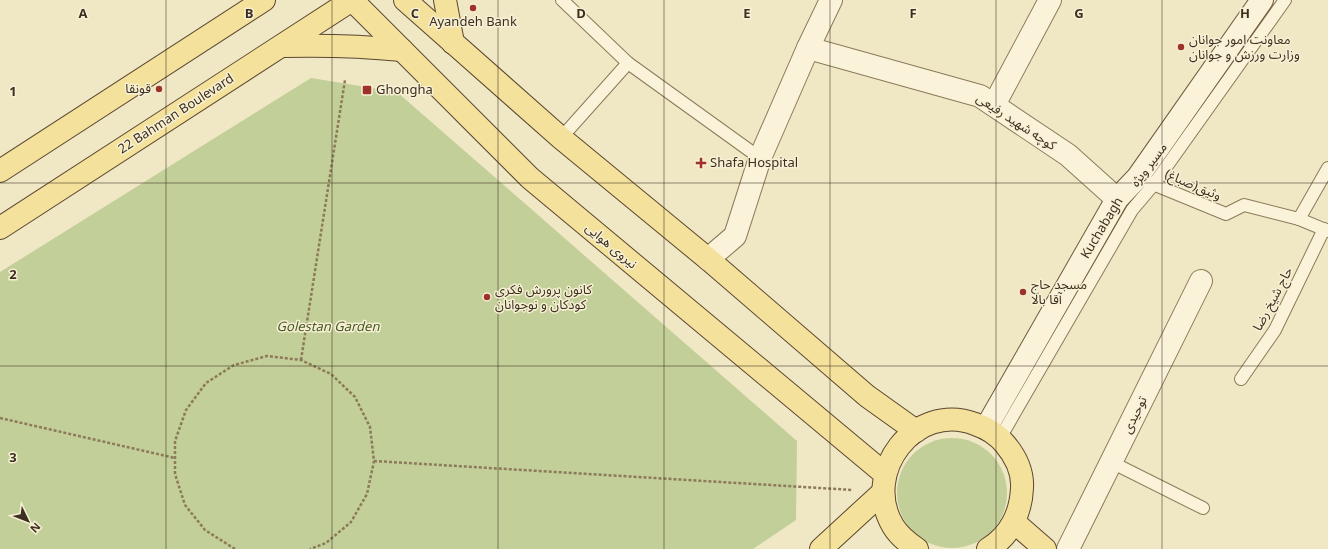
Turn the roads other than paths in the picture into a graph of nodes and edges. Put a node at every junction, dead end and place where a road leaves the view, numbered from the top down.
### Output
1 (264, 0) edge
2 (352, 0) edge
3 (405, 0) edge
4 (445, 0) edge
5 (562, 0) edge
6 (1050, 0) edge
7 (1262, 0) edge
8 (1285, 0) edge
9 (829, 2) edge
10 (453, 43) junction
11 (282, 46) junction
12 (808, 48) junction
13 (402, 50) junction
14 (628, 63) junction
15 (994, 106) junction
16 (561, 138) junction
17 (760, 158) junction
18 (1328, 168) edge
19 (0, 171) edge
20 (1146, 181) junction
21 (1117, 199) junction
22 (1299, 219) junction
23 (0, 228) edge
24 (1326, 230) edge
25 (708, 259) junction
26 (1201, 281) dead end
27 (1241, 379) dead end
28 (916, 430) junction
29 (993, 433) junction
30 (1111, 462) junction
31 (884, 483) junction
32 (1203, 508) dead end
33 (1014, 522) junction
34 (821, 549) edge
35 (918, 549) edge
36 (988, 549) edge
37 (1045, 549) edge
38 (1059, 549) edge
39 (1068, 549) edge

1 - 19 main road
2 - 11 main road, 22 Bahman Boulevard
2 - 13 main road, نیروی هوایی
3 - 10 main road
4 - 10 main road
5 - 14 lane
6 - 15 street
7 - 20 street, Kuchabagh
8 - 20 lane, مسیر ویژه
9 - 12 street
10 - 16 main road
11 - 13 main road
11 - 23 main road, 22 Bahman Boulevard
12 - 15 street, کوچه شهید رفیعی
12 - 17 street
13 - 31 main road, نیروی هوایی
14 - 16 lane
14 - 17 lane
15 - 21 street, کوچه شهید رفیعی
16 - 25 main road
17 - 25 street
18 - 22 lane
20 - 21 street, Kuchabagh
20 - 22 lane, وثیق(صباغ)
20 - 29 lane, مسیر ویژه
21 - 29 street, Kuchabagh
22 - 24 lane, وثیق(صباغ)
24 - 27 lane, حاج شیخ رضا
25 - 28 main road
26 - 30 street, توحیدی
28 - 29 main road
28 - 31 main road
29 - 33 main road
30 - 32 lane
30 - 39 street, توحیدی
31 - 34 main road
31 - 35 main road
33 - 36 main road
33 - 37 main road
33 - 38 lane

